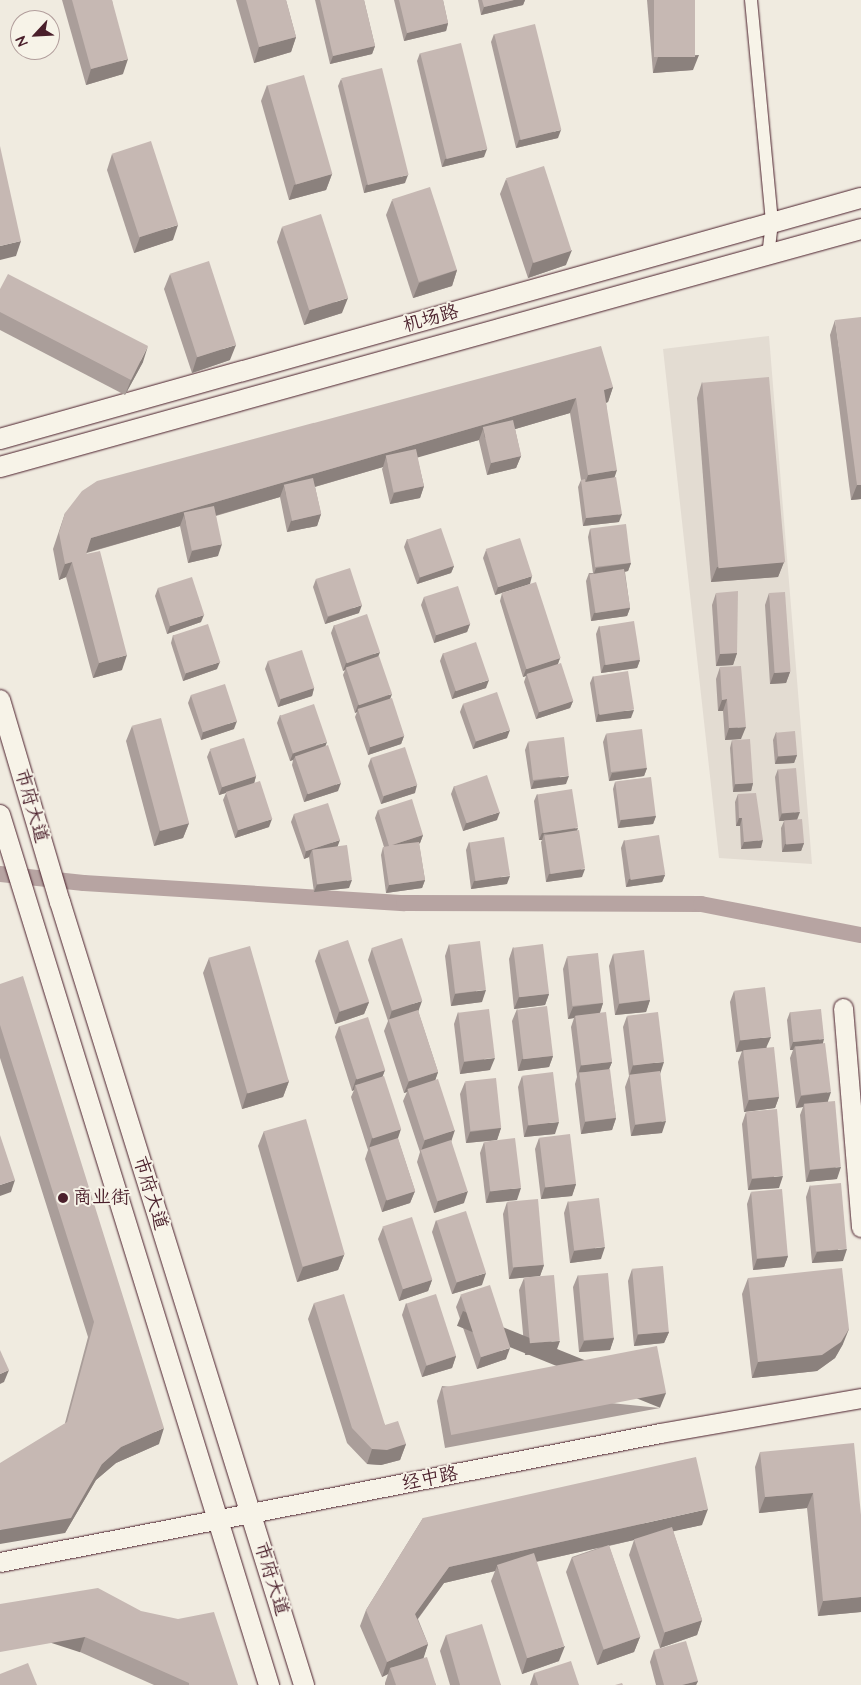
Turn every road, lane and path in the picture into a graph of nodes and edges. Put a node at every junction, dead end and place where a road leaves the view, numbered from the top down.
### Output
1 (751, 0) edge
2 (861, 198) edge
3 (772, 223) junction
4 (861, 229) edge
5 (768, 255) junction
6 (0, 439) edge
7 (0, 467) edge
8 (0, 700) edge
9 (0, 815) edge
10 (843, 1008) dead end
11 (861, 1227) edge
12 (861, 1398) edge
13 (251, 1515) junction
14 (218, 1521) junction
15 (0, 1562) edge
16 (269, 1685) edge
17 (304, 1685) edge

1 - 3 street
2 - 3 main road, 机场路
3 - 5 street
3 - 6 main road, 机场路
4 - 5 main road, 机场路
5 - 7 main road, 机场路
8 - 13 main road, 市府大道
9 - 14 main road, 市府大道
10 - 11 main road
12 - 13 main road, 经中路
13 - 14 main road, 经中路
13 - 17 main road, 市府大道
14 - 15 main road, 经中路
14 - 16 main road, 市府大道

